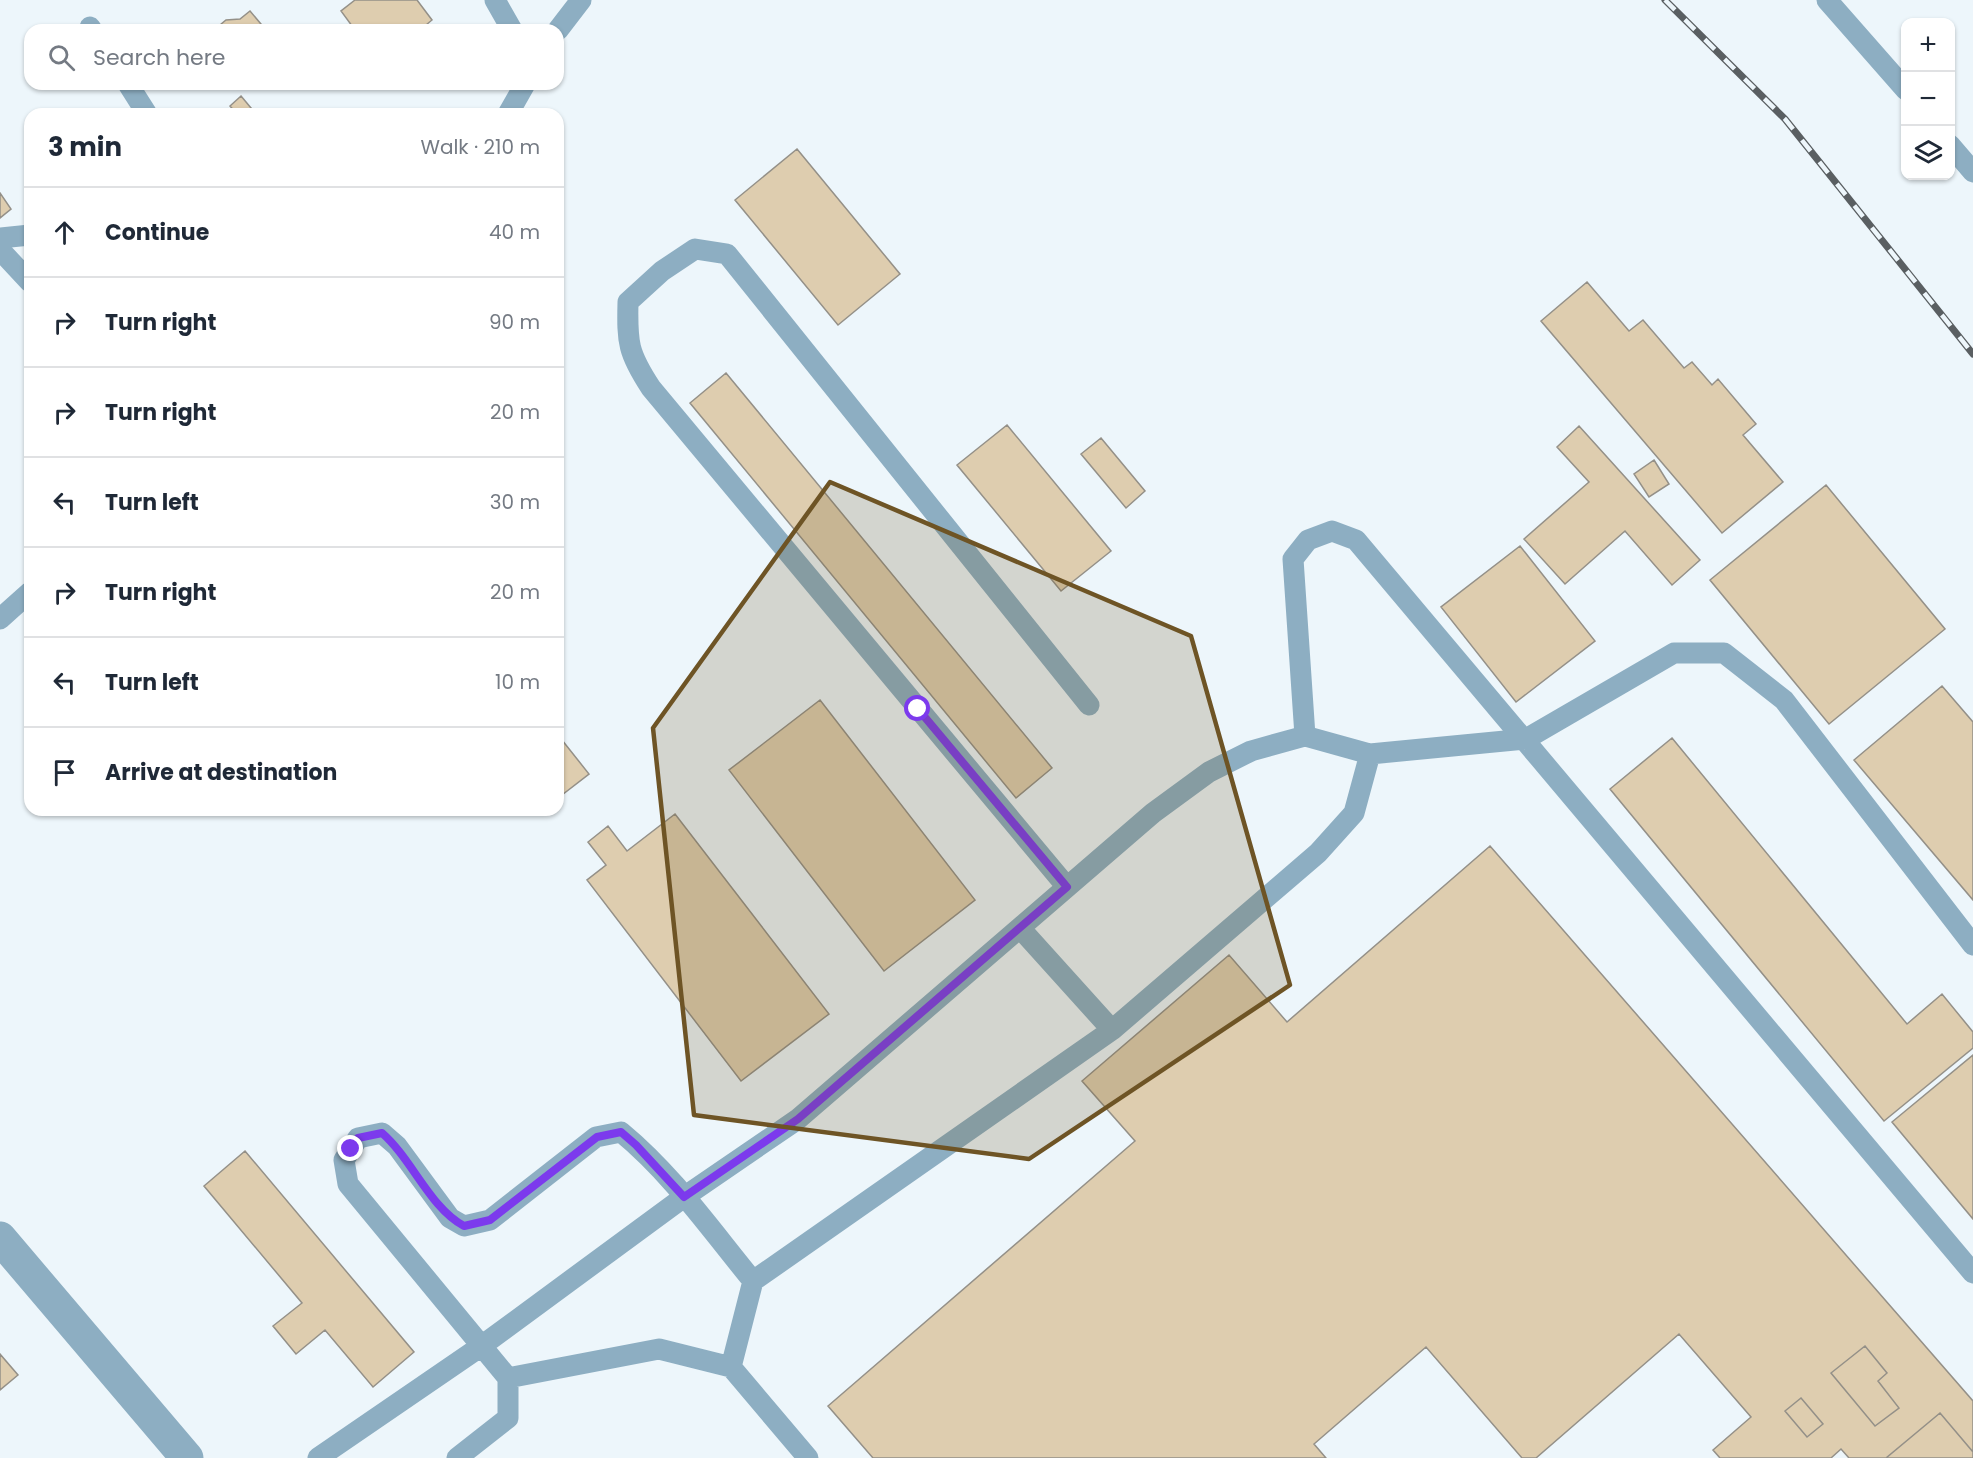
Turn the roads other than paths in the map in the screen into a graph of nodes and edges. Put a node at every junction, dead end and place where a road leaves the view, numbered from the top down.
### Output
1 (495, 0) edge
2 (581, 0) edge
3 (1827, 0) edge
4 (509, 24) edge
5 (563, 24) edge
6 (1901, 85) edge
7 (132, 90) edge
8 (522, 90) edge
9 (143, 108) edge
10 (511, 108) edge
11 (1955, 151) edge
12 (1973, 172) edge
13 (24, 236) edge
14 (0, 238) edge
15 (0, 250) edge
16 (24, 276) edge
17 (24, 597) edge
18 (0, 619) edge
19 (1089, 705) dead end
20 (1305, 736) junction
21 (1527, 739) junction
22 (1370, 754) junction
23 (1067, 887) junction
24 (1020, 928) junction
25 (1973, 945) edge
26 (1112, 1030) junction
27 (684, 1197) junction
28 (0, 1238) edge
29 (1973, 1273) edge
30 (753, 1281) junction
31 (480, 1347) junction
32 (730, 1368) junction
33 (508, 1378) junction
34 (187, 1458) edge
35 (318, 1458) edge
36 (458, 1458) edge
37 (808, 1458) edge

1 - 4 lane
2 - 5 lane
3 - 6 lane
7 - 9 lane
8 - 10 lane
11 - 12 lane
13 - 14 lane
15 - 16 lane
17 - 18 lane
19 - 23 lane
20 - 21 lane
20 - 22 lane
20 - 23 lane
21 - 22 lane
21 - 25 lane
21 - 29 lane
22 - 26 lane
23 - 24 lane
24 - 26 lane
24 - 27 lane
26 - 30 lane
27 - 30 lane
27 - 31 lane
27 - 31 lane
28 - 34 street
30 - 32 lane
31 - 33 lane
31 - 35 lane
32 - 33 lane
32 - 37 lane
33 - 36 lane

